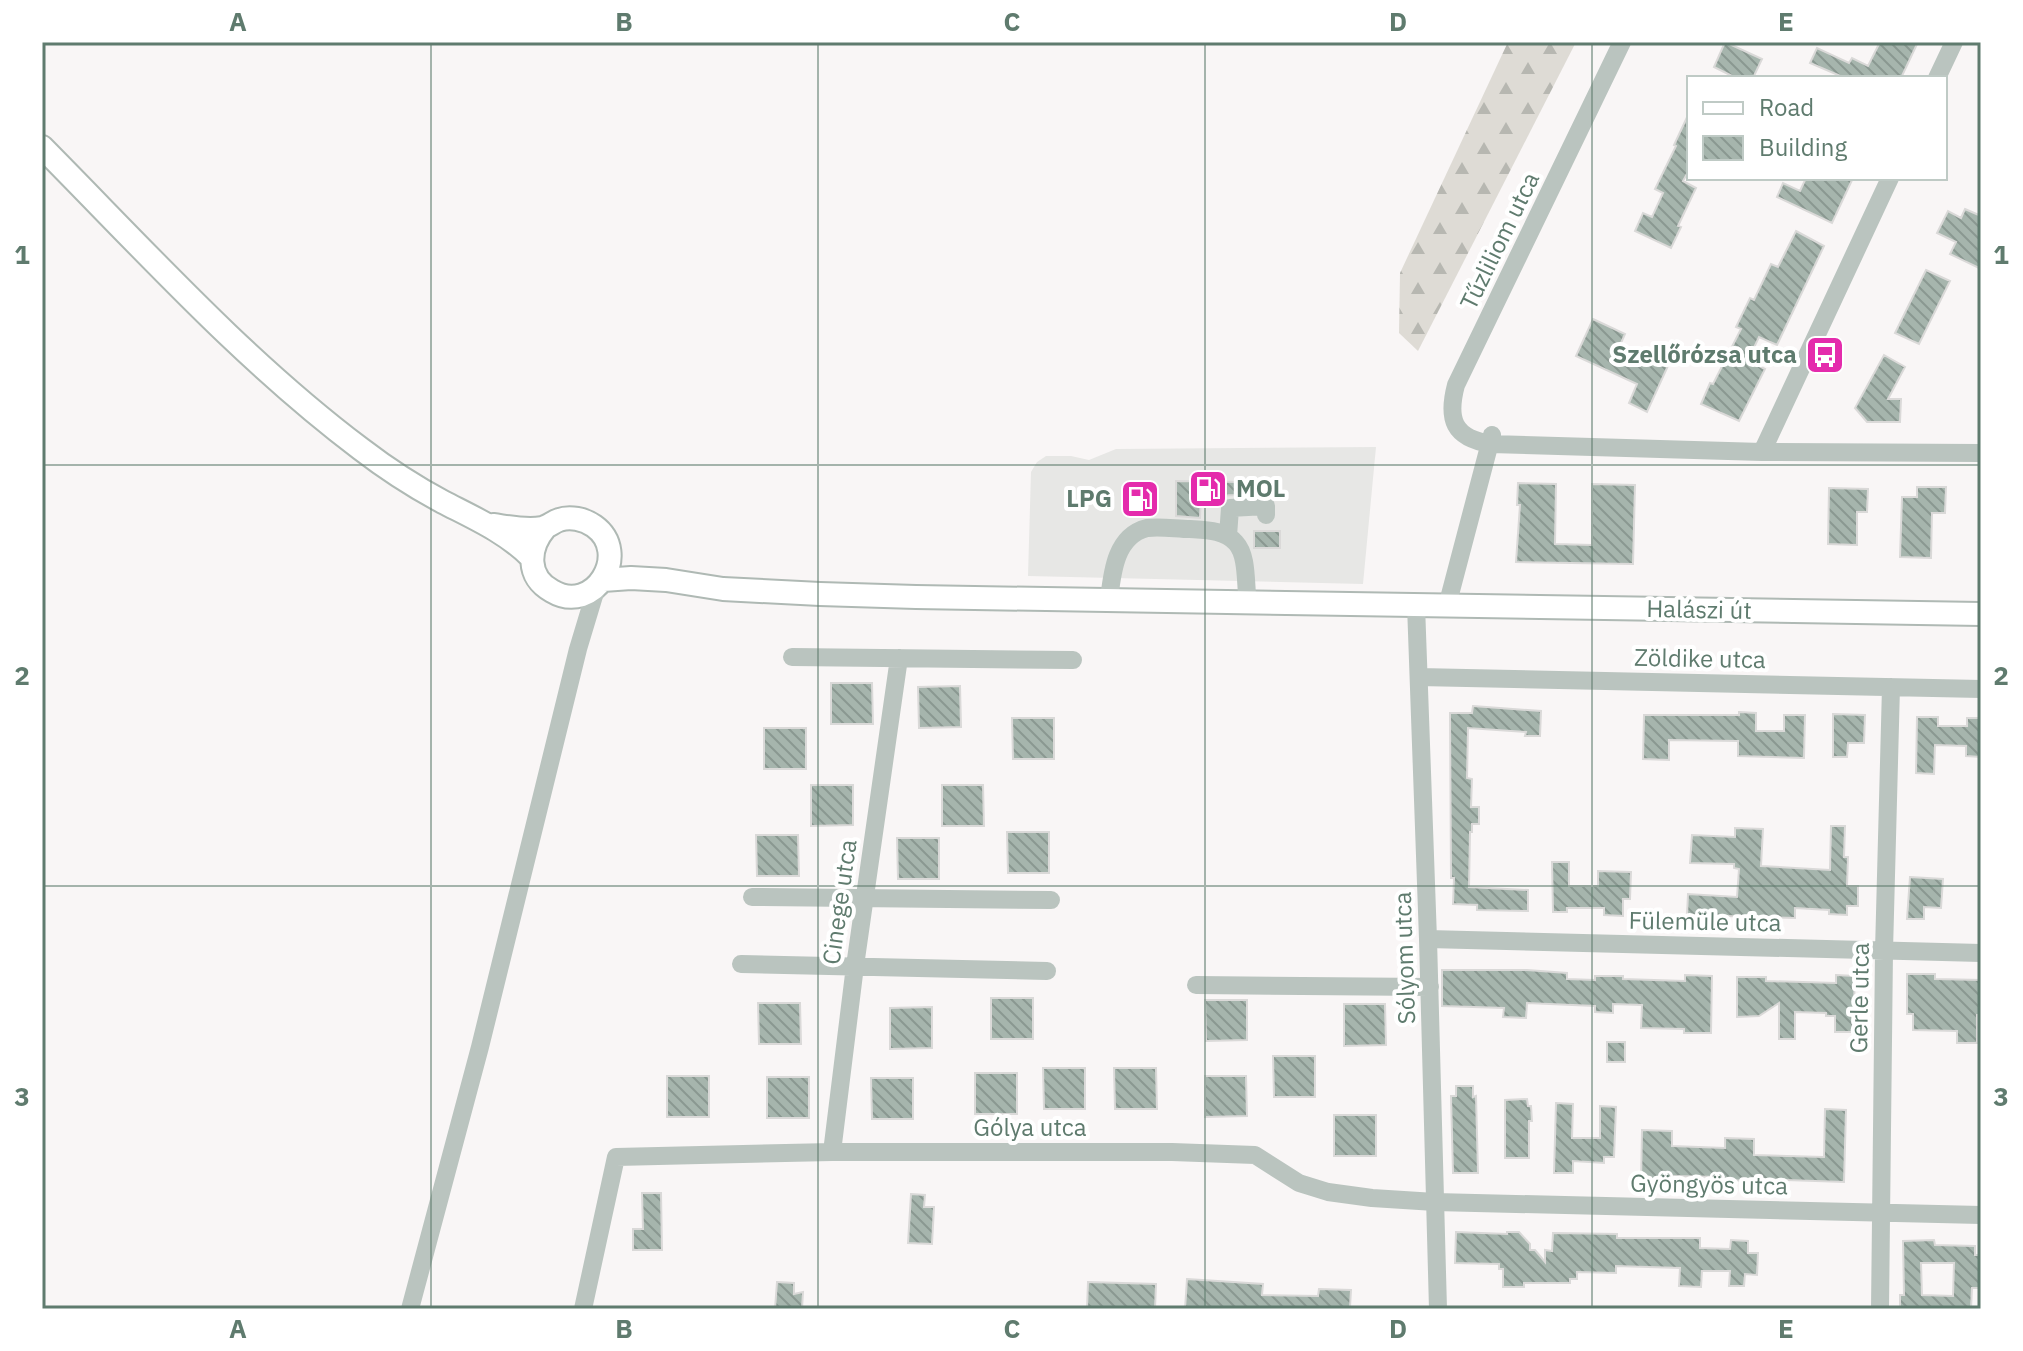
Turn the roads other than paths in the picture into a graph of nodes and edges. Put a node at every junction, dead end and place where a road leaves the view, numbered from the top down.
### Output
1 (1622, 42) edge
2 (1954, 42) edge
3 (1938, 76) edge
4 (42, 147) edge
5 (1889, 180) edge
6 (1492, 438) junction
7 (1762, 452) junction
8 (1981, 453) edge
9 (1266, 515) dead end
10 (487, 525) junction
11 (545, 528) junction
12 (1228, 536) junction
13 (609, 554) junction
14 (531, 557) junction
15 (666, 580) junction
16 (600, 583) junction
17 (570, 598) junction
18 (1109, 600) junction
19 (1248, 603) junction
20 (1416, 605) junction
21 (1447, 606) junction
22 (1981, 614) edge
23 (578, 649) junction
24 (792, 657) dead end
25 (899, 658) junction
26 (1073, 660) dead end
27 (1419, 677) junction
28 (1891, 687) junction
29 (1981, 689) edge
30 (752, 897) dead end
31 (864, 897) junction
32 (1051, 900) dead end
33 (1428, 939) junction
34 (1884, 951) junction
35 (1981, 953) edge
36 (741, 964) dead end
37 (855, 966) junction
38 (1047, 971) dead end
39 (1196, 985) dead end
40 (1430, 987) junction
41 (832, 1152) junction
42 (1435, 1202) junction
43 (1882, 1213) junction
44 (1981, 1215) edge
45 (410, 1309) edge
46 (583, 1309) edge
47 (1438, 1309) edge
48 (1880, 1309) edge

1 - 6 street, Tűzliliom utca
2 - 3 street
4 - 10 main road
5 - 7 street
6 - 7 street
6 - 21 street
7 - 8 street
9 - 12 street
10 - 11 main road
10 - 14 main road
11 - 13 main road
11 - 14 main road
12 - 18 street
12 - 19 street
13 - 15 main road
13 - 16 main road
14 - 17 main road
15 - 16 main road
15 - 18 main road, Halászi út
16 - 17 main road
16 - 23 street
17 - 23 street
18 - 19 main road, Halászi út
19 - 20 main road, Halászi út
20 - 21 main road, Halászi út
20 - 27 street, Sólyom utca
21 - 22 main road, Halászi út
23 - 45 street
24 - 25 street
25 - 26 street
25 - 31 street, Cinege utca
27 - 28 street, Zöldike utca
27 - 33 street, Sólyom utca
28 - 29 street, Zöldike utca
28 - 34 street, Gerle utca
30 - 31 street
31 - 32 street
31 - 37 street, Cinege utca
33 - 34 street, Fülemüle utca
33 - 40 street, Sólyom utca
34 - 35 street, Fülemüle utca
34 - 43 street, Gerle utca
36 - 37 street
37 - 38 street
37 - 41 street, Cinege utca
39 - 40 street
40 - 42 street, Sólyom utca
41 - 42 street, Gólya utca
41 - 46 street, Gólya utca
42 - 43 street, Gyöngyös utca
42 - 47 street, Sólyom utca
43 - 44 street, Gyöngyös utca
43 - 48 street, Gerle utca

